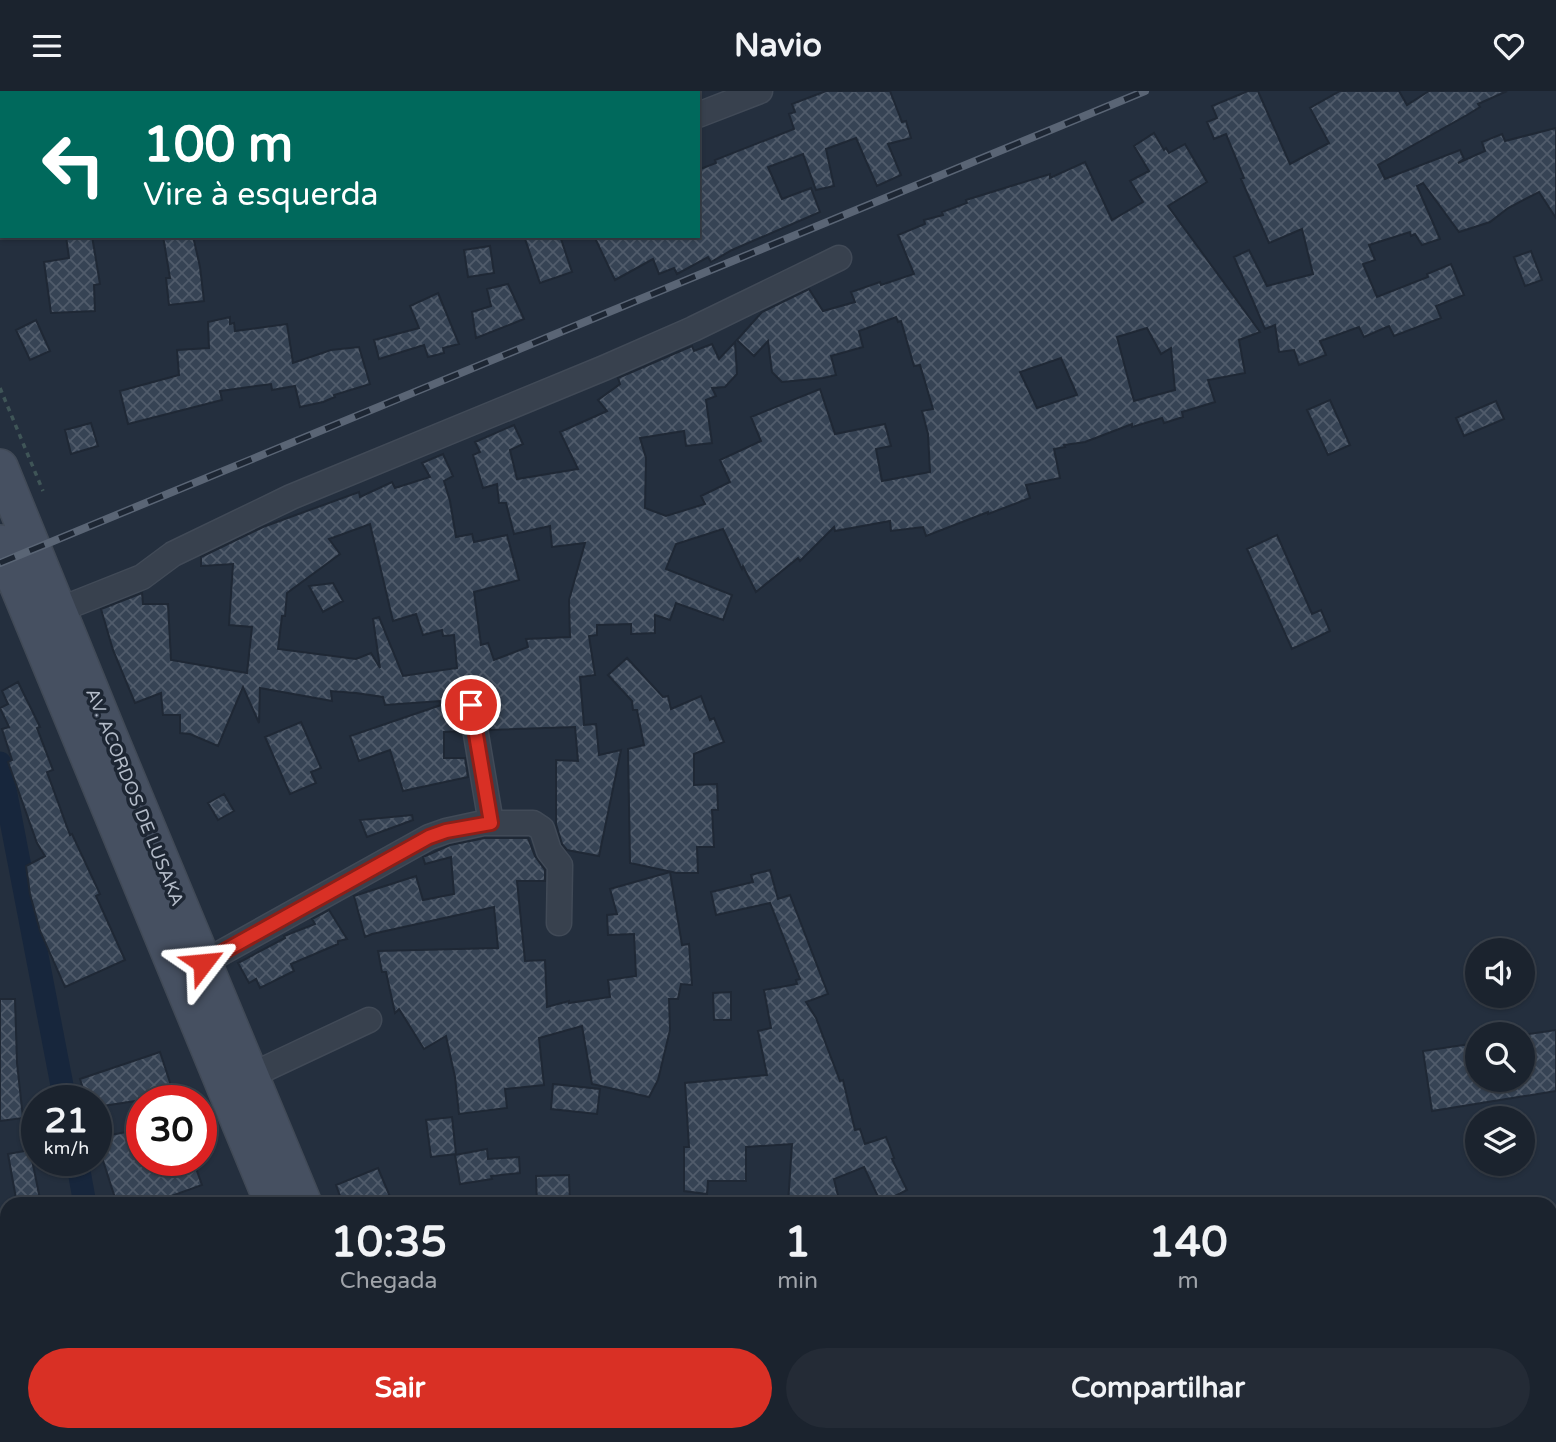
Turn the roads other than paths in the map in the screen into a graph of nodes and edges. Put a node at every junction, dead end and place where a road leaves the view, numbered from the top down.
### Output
1 (760, 91) edge
2 (700, 114) edge
3 (839, 258) dead end
4 (0, 467) edge
5 (0, 543) edge
6 (9, 591) edge
7 (60, 610) junction
8 (471, 705) dead end
9 (491, 823) junction
10 (559, 923) dead end
11 (203, 963) junction
12 (369, 1020) dead end
13 (250, 1076) junction
14 (270, 1197) edge
15 (301, 1197) edge

1 - 2 street
3 - 7 street
4 - 7 main road, AV. ACORDOS DE LUSAKA
5 - 6 main road, AV. ACORDOS DE LUSAKA
6 - 14 main road, AV. ACORDOS DE LUSAKA
7 - 11 main road, AV. ACORDOS DE LUSAKA
8 - 9 street
9 - 10 street
9 - 11 street
11 - 13 main road, AV. ACORDOS DE LUSAKA
12 - 13 street
13 - 15 main road, AV. ACORDOS DE LUSAKA

